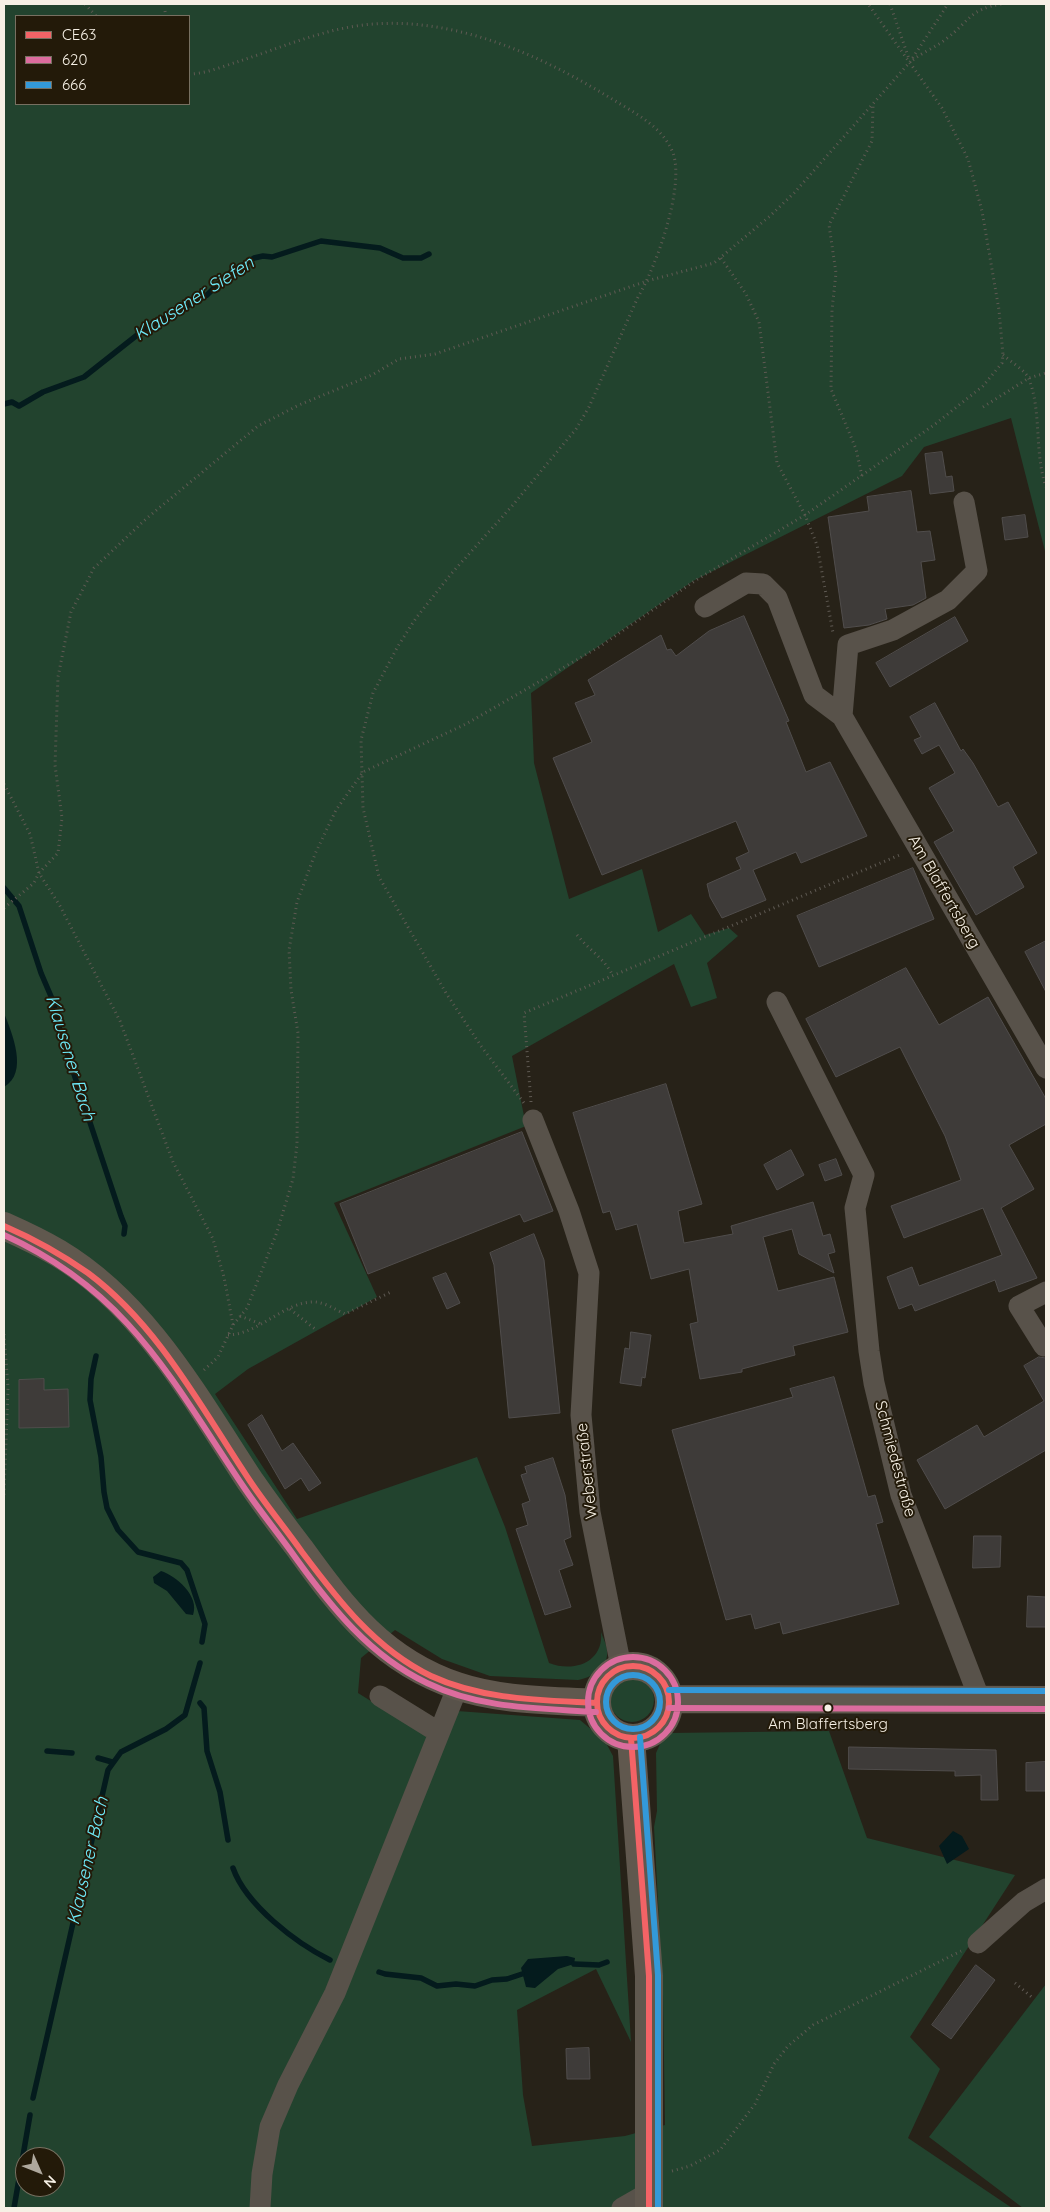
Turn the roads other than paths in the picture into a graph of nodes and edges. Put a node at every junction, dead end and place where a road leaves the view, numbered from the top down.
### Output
1 (964, 502) dead end
2 (705, 607) dead end
3 (842, 716) junction
4 (777, 1002) dead end
5 (1046, 1068) edge
6 (533, 1120) road end
7 (4, 1226) edge
8 (1046, 1292) edge
9 (1044, 1346) dead end
10 (621, 1667) junction
11 (458, 1686) junction
12 (380, 1696) dead end
13 (669, 1699) junction
14 (980, 1700) junction
15 (1046, 1700) edge
16 (596, 1703) junction
17 (440, 1730) junction
18 (631, 1738) junction
19 (1046, 1889) edge
20 (978, 1943) road end
21 (650, 2193) edge
22 (260, 2208) edge
23 (622, 2208) edge

1 - 3 street
2 - 3 street
3 - 5 street, Am Blaffertsberg
4 - 14 street, Schmiedestraße
6 - 10 street, Weberstraße
7 - 11 main road
8 - 9 street
10 - 13 main road
10 - 16 main road
11 - 16 main road
11 - 17 street
12 - 17 street
13 - 14 main road
13 - 18 main road
14 - 15 main road
16 - 18 main road
17 - 22 street
18 - 21 main road
19 - 20 street
21 - 23 street

